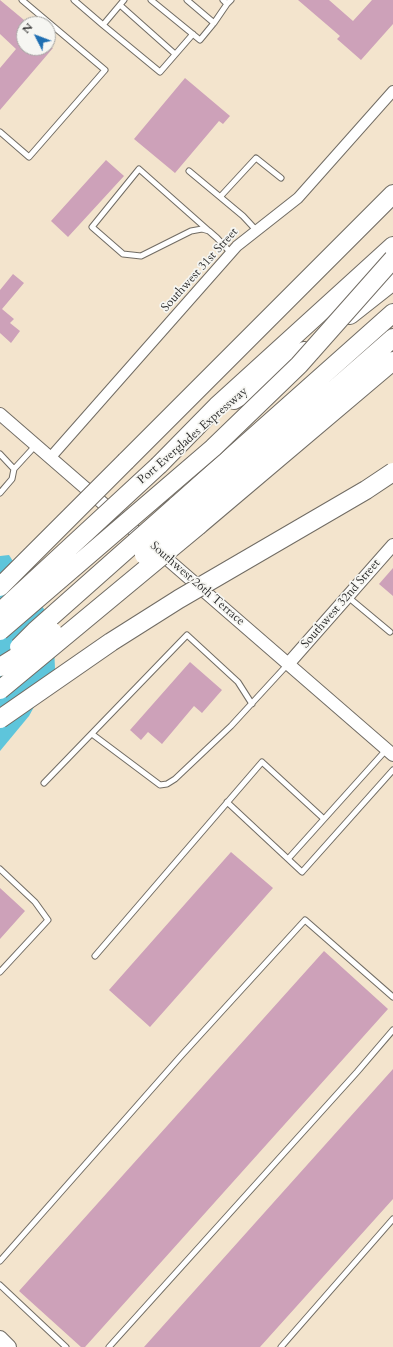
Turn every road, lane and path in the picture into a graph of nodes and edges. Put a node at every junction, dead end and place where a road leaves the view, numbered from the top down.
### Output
1 (22, 0) edge
2 (74, 0) edge
3 (124, 0) edge
4 (151, 0) edge
5 (187, 0) edge
6 (227, 1) edge
7 (120, 5) junction
8 (214, 23) junction
9 (103, 25) junction
10 (193, 34) junction
11 (175, 54) junction
12 (393, 91) edge
13 (0, 132) edge
14 (190, 171) dead end
15 (281, 178) dead end
16 (393, 194) edge
17 (220, 197) junction
18 (256, 230) junction
19 (209, 231) junction
20 (393, 246) edge
21 (231, 253) junction
22 (393, 259) edge
23 (393, 269) edge
24 (393, 281) edge
25 (393, 313) edge
26 (393, 338) edge
27 (393, 361) edge
28 (231, 401) junction
29 (0, 414) edge
30 (36, 445) junction
31 (0, 454) edge
32 (50, 458) junction
33 (159, 465) junction
34 (14, 469) junction
35 (393, 472) edge
36 (0, 493) edge
37 (188, 516) junction
38 (393, 545) edge
39 (0, 587) edge
40 (348, 596) junction
41 (0, 612) edge
42 (0, 631) edge
43 (390, 632) dead end
44 (289, 663) junction
45 (0, 667) edge
46 (0, 690) edge
47 (252, 704) junction
48 (0, 718) edge
49 (92, 734) junction
50 (390, 752) edge
51 (393, 770) edge
52 (44, 783) dead end
53 (227, 802) junction
54 (324, 819) junction
55 (288, 859) junction
56 (0, 869) edge
57 (95, 956) dead end
58 (0, 972) edge
59 (393, 997) edge
60 (393, 1030) edge
61 (393, 1219) edge
62 (0, 1261) edge
63 (0, 1285) edge
64 (0, 1338) edge
65 (9, 1347) edge
66 (66, 1347) edge
67 (109, 1347) edge
68 (281, 1347) edge

1 - 13 lane
2 - 9 lane
3 - 7 lane
4 - 10 lane
5 - 8 lane
6 - 8 lane
7 - 9 lane
7 - 11 lane
8 - 10 lane
9 - 11 lane
10 - 11 lane
12 - 18 street, Southwest 31st Street
14 - 17 lane
15 - 17 lane
16 - 39 highway, bridge
17 - 18 lane
18 - 21 street, Southwest 31st Street
19 - 19 lane
19 - 21 lane
20 - 33 highway
21 - 32 street, Southwest 31st Street
22 - 42 highway, bridge
23 - 28 highway, Port Everglades Expressway
24 - 28 highway
25 - 37 highway
26 - 37 highway
27 - 37 highway
28 - 33 highway, Port Everglades Expressway
29 - 30 street, Southwest 26th Terrace
30 - 32 street, Southwest 26th Terrace
30 - 34 lane
31 - 34 lane
32 - 44 street, Southwest 26th Terrace
33 - 41 highway, Port Everglades Expressway, bridge
34 - 36 lane
35 - 48 highway, bridge
37 - 45 highway, bridge
37 - 46 highway, bridge
38 - 40 street, Southwest 32nd Street
40 - 43 lane
40 - 44 street, Southwest 32nd Street
44 - 47 lane
44 - 50 street, Southwest 26th Terrace
47 - 49 lane
47 - 49 lane
49 - 52 lane
50 - 54 lane
51 - 55 lane
53 - 54 lane
53 - 55 lane
53 - 57 lane
54 - 55 lane
56 - 58 lane
59 - 62 lane
60 - 67 lane
61 - 68 lane
63 - 66 lane
64 - 65 main road

